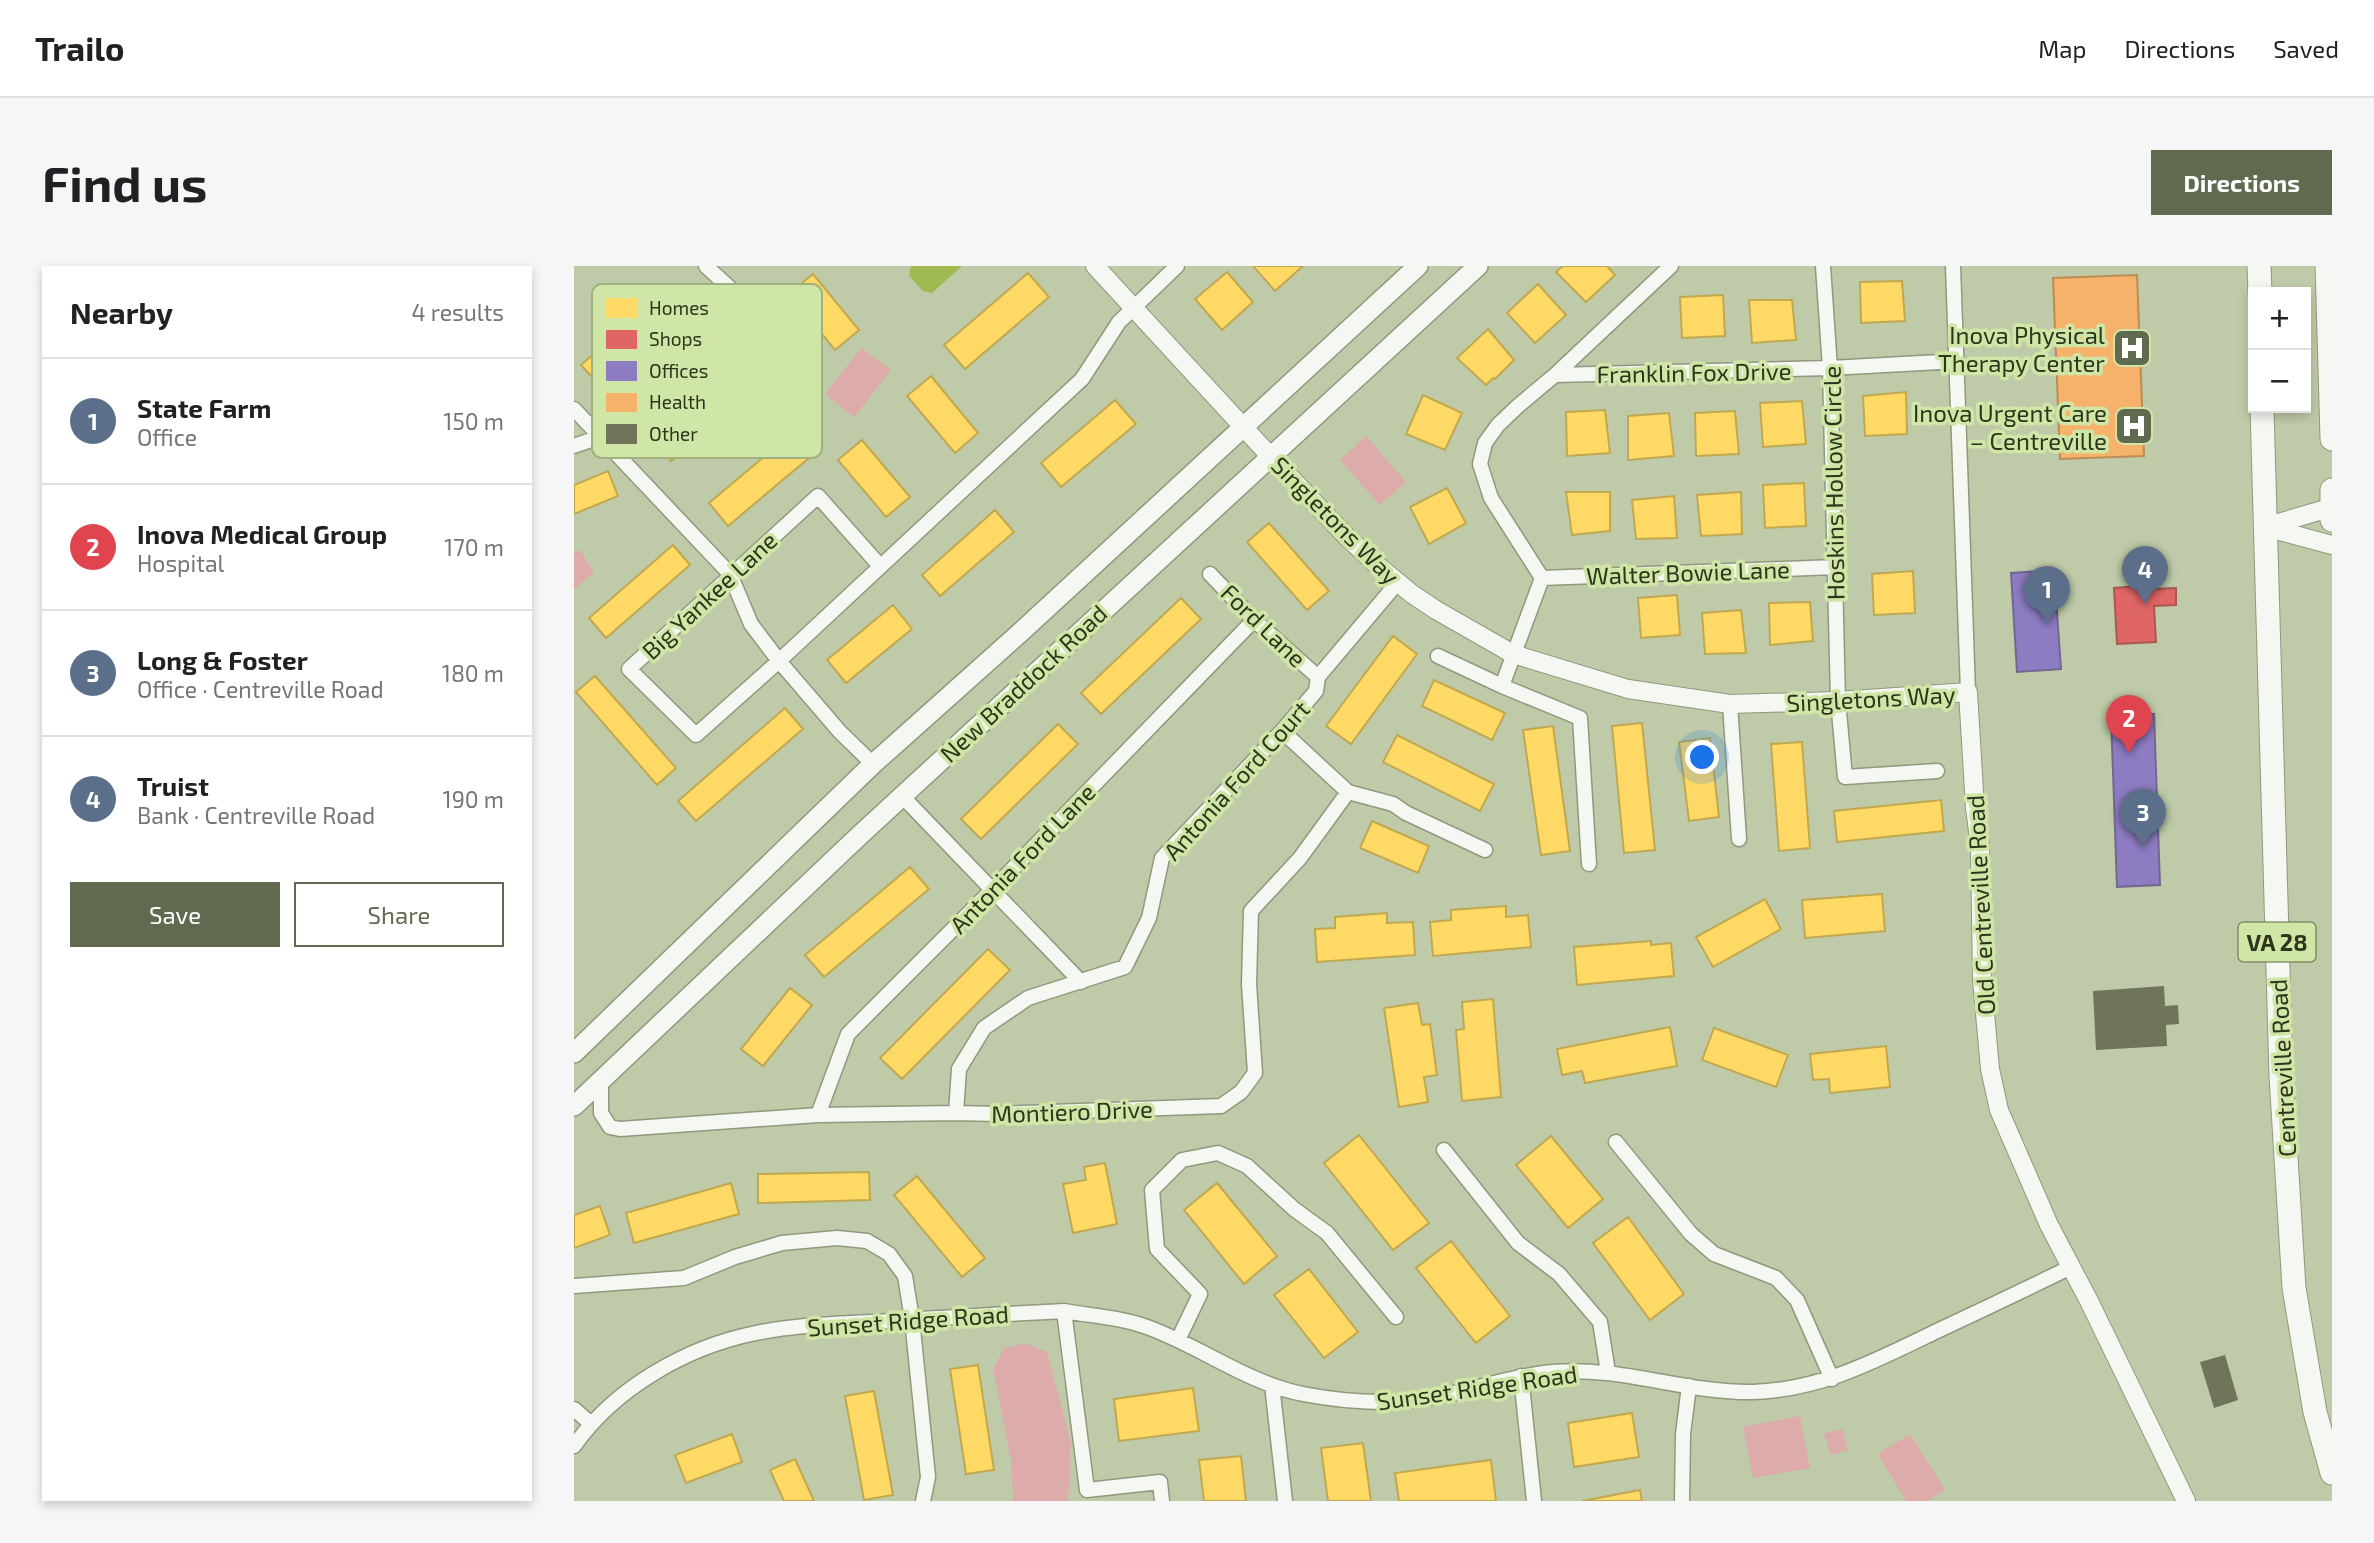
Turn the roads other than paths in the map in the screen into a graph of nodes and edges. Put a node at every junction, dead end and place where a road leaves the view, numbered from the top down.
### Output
1 (706, 266) edge
2 (1095, 266) edge
3 (1177, 266) edge
4 (1418, 266) edge
5 (1478, 266) edge
6 (1671, 266) edge
7 (1823, 266) edge
8 (1953, 266) edge
9 (2259, 266) edge
10 (2327, 266) edge
11 (725, 284) edge
12 (2260, 287) edge
13 (1133, 306) junction
14 (1958, 361) junction
15 (1830, 368) junction
16 (1555, 375) junction
17 (574, 409) edge
18 (2262, 413) edge
19 (1245, 425) junction
20 (592, 428) edge
21 (2332, 439) edge
22 (592, 440) edge
23 (574, 446) edge
24 (1270, 456) junction
25 (620, 458) edge
26 (2332, 491) edge
27 (2332, 507) edge
28 (2332, 520) edge
29 (2265, 527) junction
30 (2332, 545) edge
31 (880, 566) junction
32 (1835, 567) junction
33 (730, 574) junction
34 (1210, 574) dead end
35 (1542, 578) junction
36 (1398, 582) junction
37 (1254, 620) junction
38 (1513, 654) junction
39 (1438, 656) dead end
40 (779, 662) junction
41 (1318, 677) junction
42 (1502, 686) junction
43 (1968, 692) junction
44 (1838, 701) junction
45 (1730, 704) junction
46 (1282, 731) junction
47 (873, 764) junction
48 (1937, 771) dead end
49 (1348, 792) junction
50 (902, 796) junction
51 (1739, 839) dead end
52 (1485, 850) dead end
53 (1589, 864) dead end
54 (992, 890) junction
55 (1081, 982) junction
56 (574, 1053) edge
57 (601, 1081) junction
58 (575, 1103) edge
59 (956, 1113) junction
60 (818, 1115) junction
61 (1616, 1142) dead end
62 (1444, 1150) dead end
63 (2071, 1267) junction
64 (574, 1286) edge
65 (1065, 1311) junction
66 (1395, 1317) dead end
67 (912, 1319) junction
68 (1178, 1340) junction
69 (1608, 1372) junction
70 (1521, 1376) junction
71 (1832, 1379) junction
72 (1272, 1385) junction
73 (1689, 1386) junction
74 (574, 1409) edge
75 (590, 1423) junction
76 (574, 1446) edge
77 (2332, 1473) edge
78 (923, 1501) edge
79 (1162, 1501) edge
80 (1285, 1501) edge
81 (1534, 1501) edge
82 (1682, 1501) edge
83 (2186, 1501) edge

1 - 11 street
2 - 13 street, Singletons Way
3 - 13 street, Big Yankee Lane
4 - 19 main road, New Braddock Road
5 - 24 main road, New Braddock Road
6 - 16 street
7 - 15 street, Hoskins Hollow Circle
8 - 14 street, Old Centreville Road
9 - 12 highway
10 - 21 highway
13 - 19 street, Singletons Way
13 - 31 street, Big Yankee Lane
14 - 15 street, Franklin Fox Drive
14 - 43 street, Old Centreville Road
15 - 16 street, Franklin Fox Drive
15 - 32 street, Hoskins Hollow Circle
16 - 35 street
17 - 20 street
18 - 29 highway, Centreville Road / VA 28
19 - 24 street, Singletons Way
19 - 47 main road, New Braddock Road
22 - 23 street
24 - 36 street, Singletons Way
24 - 50 main road, New Braddock Road
25 - 33 street
26 - 27 highway
27 - 28 highway
27 - 29 street
29 - 30 street
29 - 77 highway, Centreville Road / VA 28
31 - 33 street, Big Yankee Lane
31 - 40 street, Big Yankee Lane
32 - 35 street, Walter Bowie Lane
32 - 44 street, Hoskins Hollow Circle
33 - 40 street
33 - 40 street, Big Yankee Lane
34 - 37 street, Ford Lane
35 - 38 street
36 - 38 street, Singletons Way
36 - 41 street, Antonia Ford Court
37 - 41 street, Ford Lane
37 - 54 street, Antonia Ford Lane
38 - 42 street
38 - 45 street, Singletons Way
39 - 42 street
40 - 47 street
41 - 46 street, Antonia Ford Court
42 - 53 street
43 - 44 street, Singletons Way
43 - 63 street, Old Centreville Road
44 - 45 street, Singletons Way
44 - 48 street, Hoskins Hollow Circle
45 - 51 street
46 - 49 street
46 - 55 street, Antonia Ford Court
47 - 56 main road, New Braddock Road
49 - 52 street
49 - 59 street, Montiero Drive
50 - 54 street
50 - 57 main road, New Braddock Road
54 - 55 street
54 - 60 street, Antonia Ford Lane
55 - 59 street, Antonia Ford Court
57 - 58 main road, New Braddock Road
57 - 60 street, Montiero Drive
59 - 60 street, Montiero Drive
61 - 71 street
62 - 69 street
63 - 71 street, Sunset Ridge Road
63 - 83 street, Old Centreville Road
64 - 67 street
65 - 67 street, Sunset Ridge Road
65 - 68 street, Sunset Ridge Road
65 - 79 street
66 - 68 street
67 - 75 street, Sunset Ridge Road
67 - 78 street
68 - 72 street, Sunset Ridge Road
69 - 70 street, Sunset Ridge Road
69 - 73 street, Sunset Ridge Road
70 - 72 street, Sunset Ridge Road
70 - 81 street
71 - 73 street, Sunset Ridge Road
72 - 80 street
73 - 82 street
74 - 75 street
75 - 76 street, Sunset Ridge Road

